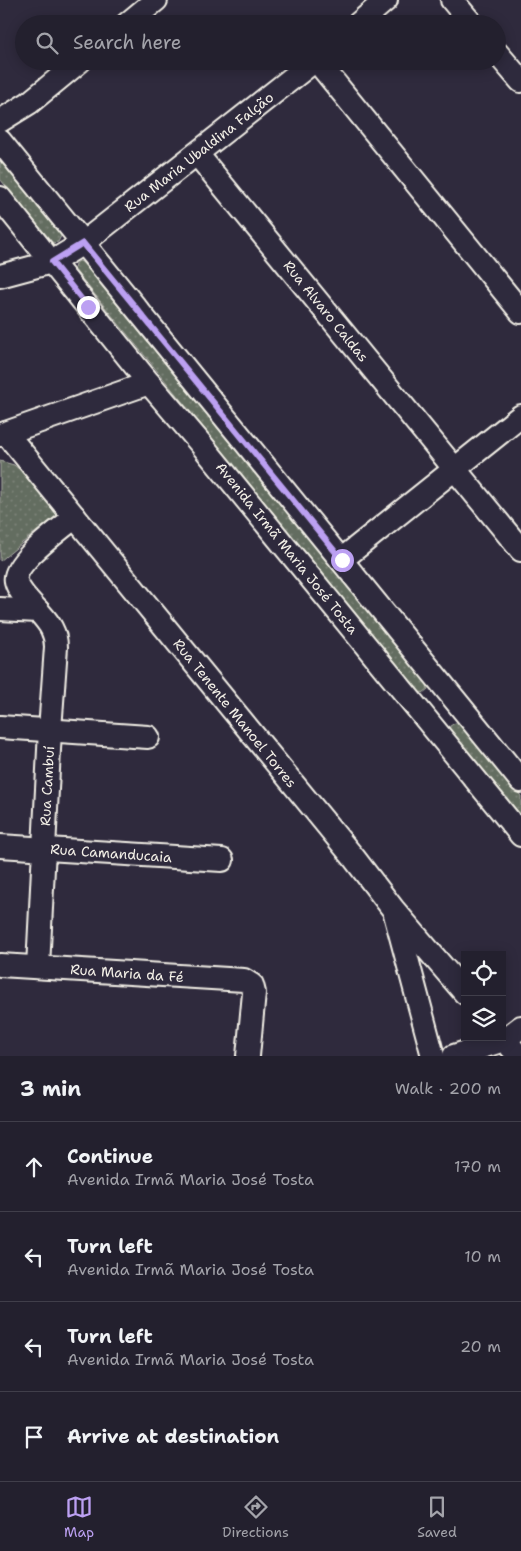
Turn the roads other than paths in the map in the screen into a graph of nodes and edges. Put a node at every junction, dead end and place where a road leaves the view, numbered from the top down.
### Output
1 (156, 0) edge
2 (386, 0) edge
3 (452, 0) edge
4 (138, 15) edge
5 (368, 15) edge
6 (464, 15) edge
7 (506, 64) edge
8 (69, 70) edge
9 (304, 70) edge
10 (322, 70) edge
11 (521, 81) edge
12 (0, 122) edge
13 (0, 141) edge
14 (197, 154) junction
15 (0, 198) edge
16 (83, 243) junction
17 (52, 262) junction
18 (0, 276) edge
19 (521, 312) edge
20 (149, 383) junction
21 (521, 416) edge
22 (3, 434) edge
23 (455, 469) junction
24 (75, 517) junction
25 (521, 550) edge
26 (342, 560) junction
27 (0, 609) edge
28 (38, 611) junction
29 (458, 703) junction
30 (431, 725) junction
31 (0, 726) edge
32 (50, 730) junction
33 (148, 738) dead end
34 (521, 780) edge
35 (521, 835) edge
36 (0, 846) edge
37 (44, 849) junction
38 (222, 860) dead end
39 (394, 908) junction
40 (0, 965) edge
41 (38, 967) junction
42 (461, 988) edge
43 (511, 1040) edge
44 (248, 1056) edge
45 (433, 1056) edge
46 (454, 1056) edge

1 - 4 street
2 - 5 street
3 - 6 street
7 - 11 street
8 - 12 street
9 - 14 street, Rua Maria Ubaldina Falção
10 - 19 street
13 - 16 street
14 - 16 street, Rua Maria Ubaldina Falção
14 - 23 street, Rua Alvaro Caldas
15 - 17 street, Avenida Irmã Maria José Tosta
16 - 17 street
16 - 26 street
17 - 18 street
17 - 20 street, Avenida Irmã Maria José Tosta
20 - 22 street
20 - 30 street, Avenida Irmã Maria José Tosta
21 - 23 street
22 - 24 street, Rua Tenente Manoel Torres
23 - 25 street, Rua Alvaro Caldas
23 - 26 street
24 - 28 street, Rua Cambuí
24 - 39 street, Rua Tenente Manoel Torres
26 - 29 street
27 - 28 street
28 - 32 street, Rua Cambuí
29 - 30 street
29 - 34 street
30 - 35 street, Avenida Irmã Maria José Tosta
31 - 32 street
32 - 33 street
32 - 37 street, Rua Cambuí
36 - 37 street, Rua Camanducaia
37 - 38 street, Rua Camanducaia
37 - 41 street, Rua Cambuí
39 - 42 street, Rua Tenente Manoel Torres
39 - 45 street
40 - 41 street, Rua Maria da Fé
41 - 44 street, Rua Maria da Fé
43 - 46 street

